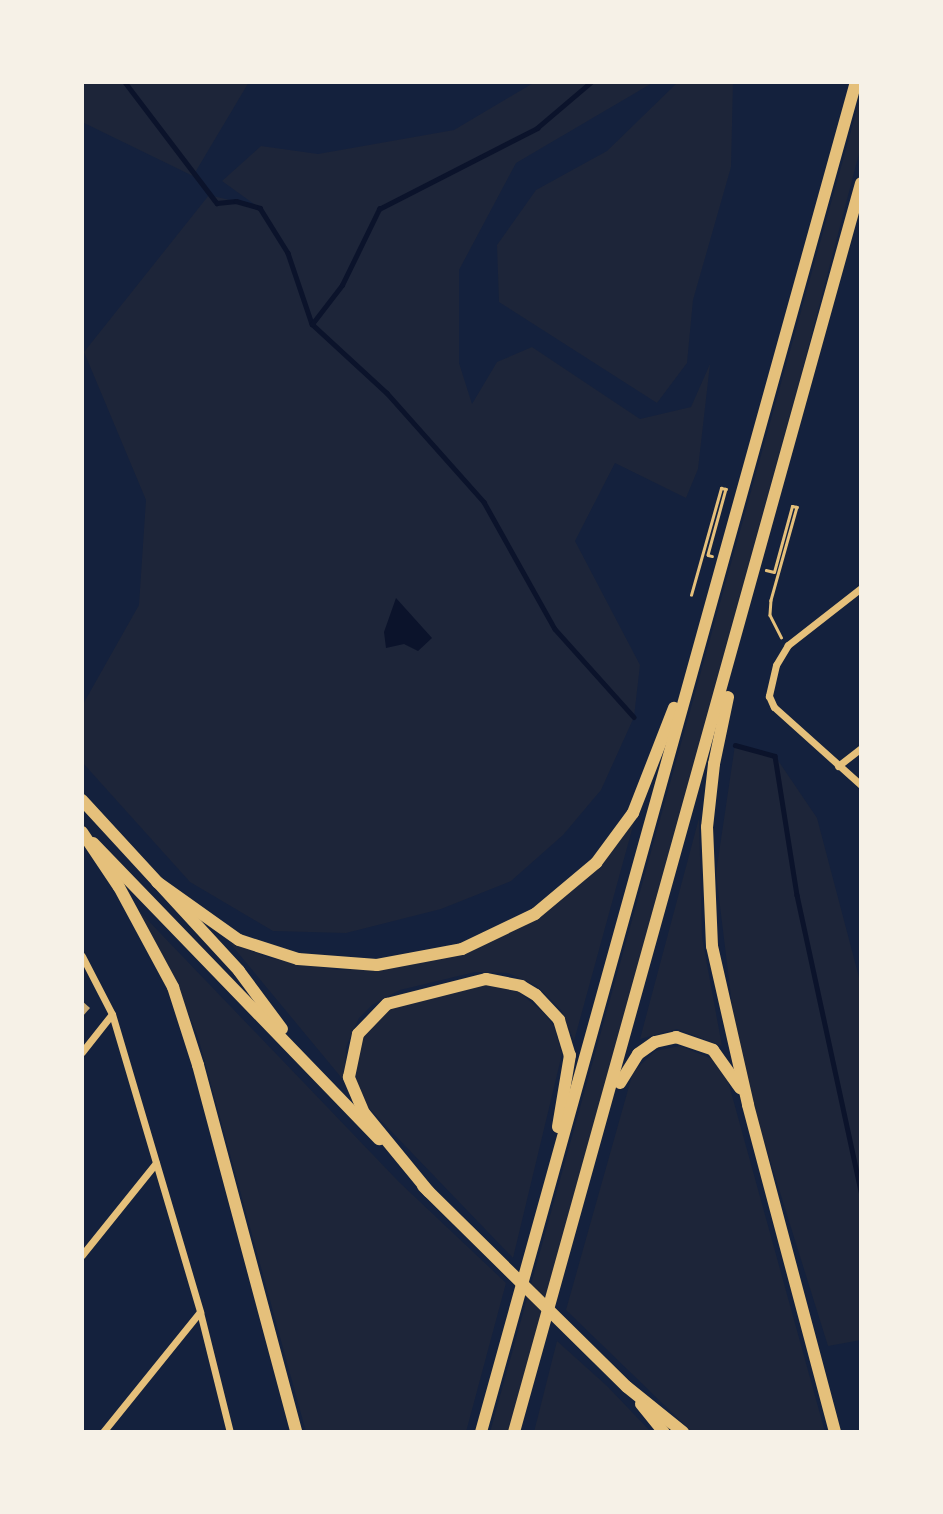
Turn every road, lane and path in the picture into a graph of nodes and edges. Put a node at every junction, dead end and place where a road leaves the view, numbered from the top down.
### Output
1 (856, 82) edge
2 (861, 183) edge
3 (779, 481) junction
4 (721, 559) dead end
5 (761, 569) dead end
6 (861, 588) edge
7 (715, 592) junction
8 (691, 595) dead end
9 (788, 645) junction
10 (861, 748) edge
11 (838, 766) junction
12 (861, 785) edge
13 (82, 800) edge
14 (82, 831) edge
15 (158, 882) junction
16 (82, 956) edge
17 (112, 1014) junction
18 (82, 1052) edge
19 (310, 1066) junction
20 (748, 1105) junction
21 (595, 1149) junction
22 (156, 1163) junction
23 (429, 1192) junction
24 (82, 1255) edge
25 (528, 1260) junction
26 (200, 1312) junction
27 (627, 1387) junction
28 (834, 1429) edge
29 (103, 1432) edge
30 (230, 1432) edge
31 (296, 1432) edge
32 (481, 1432) edge
33 (514, 1432) edge
34 (664, 1432) edge
35 (683, 1432) edge

1 - 7 highway
2 - 3 highway
3 - 20 highway
3 - 21 highway
4 - 8 path
5 - 9 path
6 - 9 street
7 - 15 highway
7 - 25 highway
9 - 11 street
10 - 11 street
11 - 12 street
13 - 15 highway
14 - 19 highway
14 - 31 highway
15 - 19 highway
16 - 17 street
17 - 18 street
17 - 22 street
19 - 23 highway
20 - 21 highway
20 - 28 highway
21 - 33 highway
22 - 24 street
22 - 26 street
23 - 25 highway
23 - 27 highway
25 - 32 highway
26 - 29 street
26 - 30 street
27 - 34 highway
27 - 35 highway

